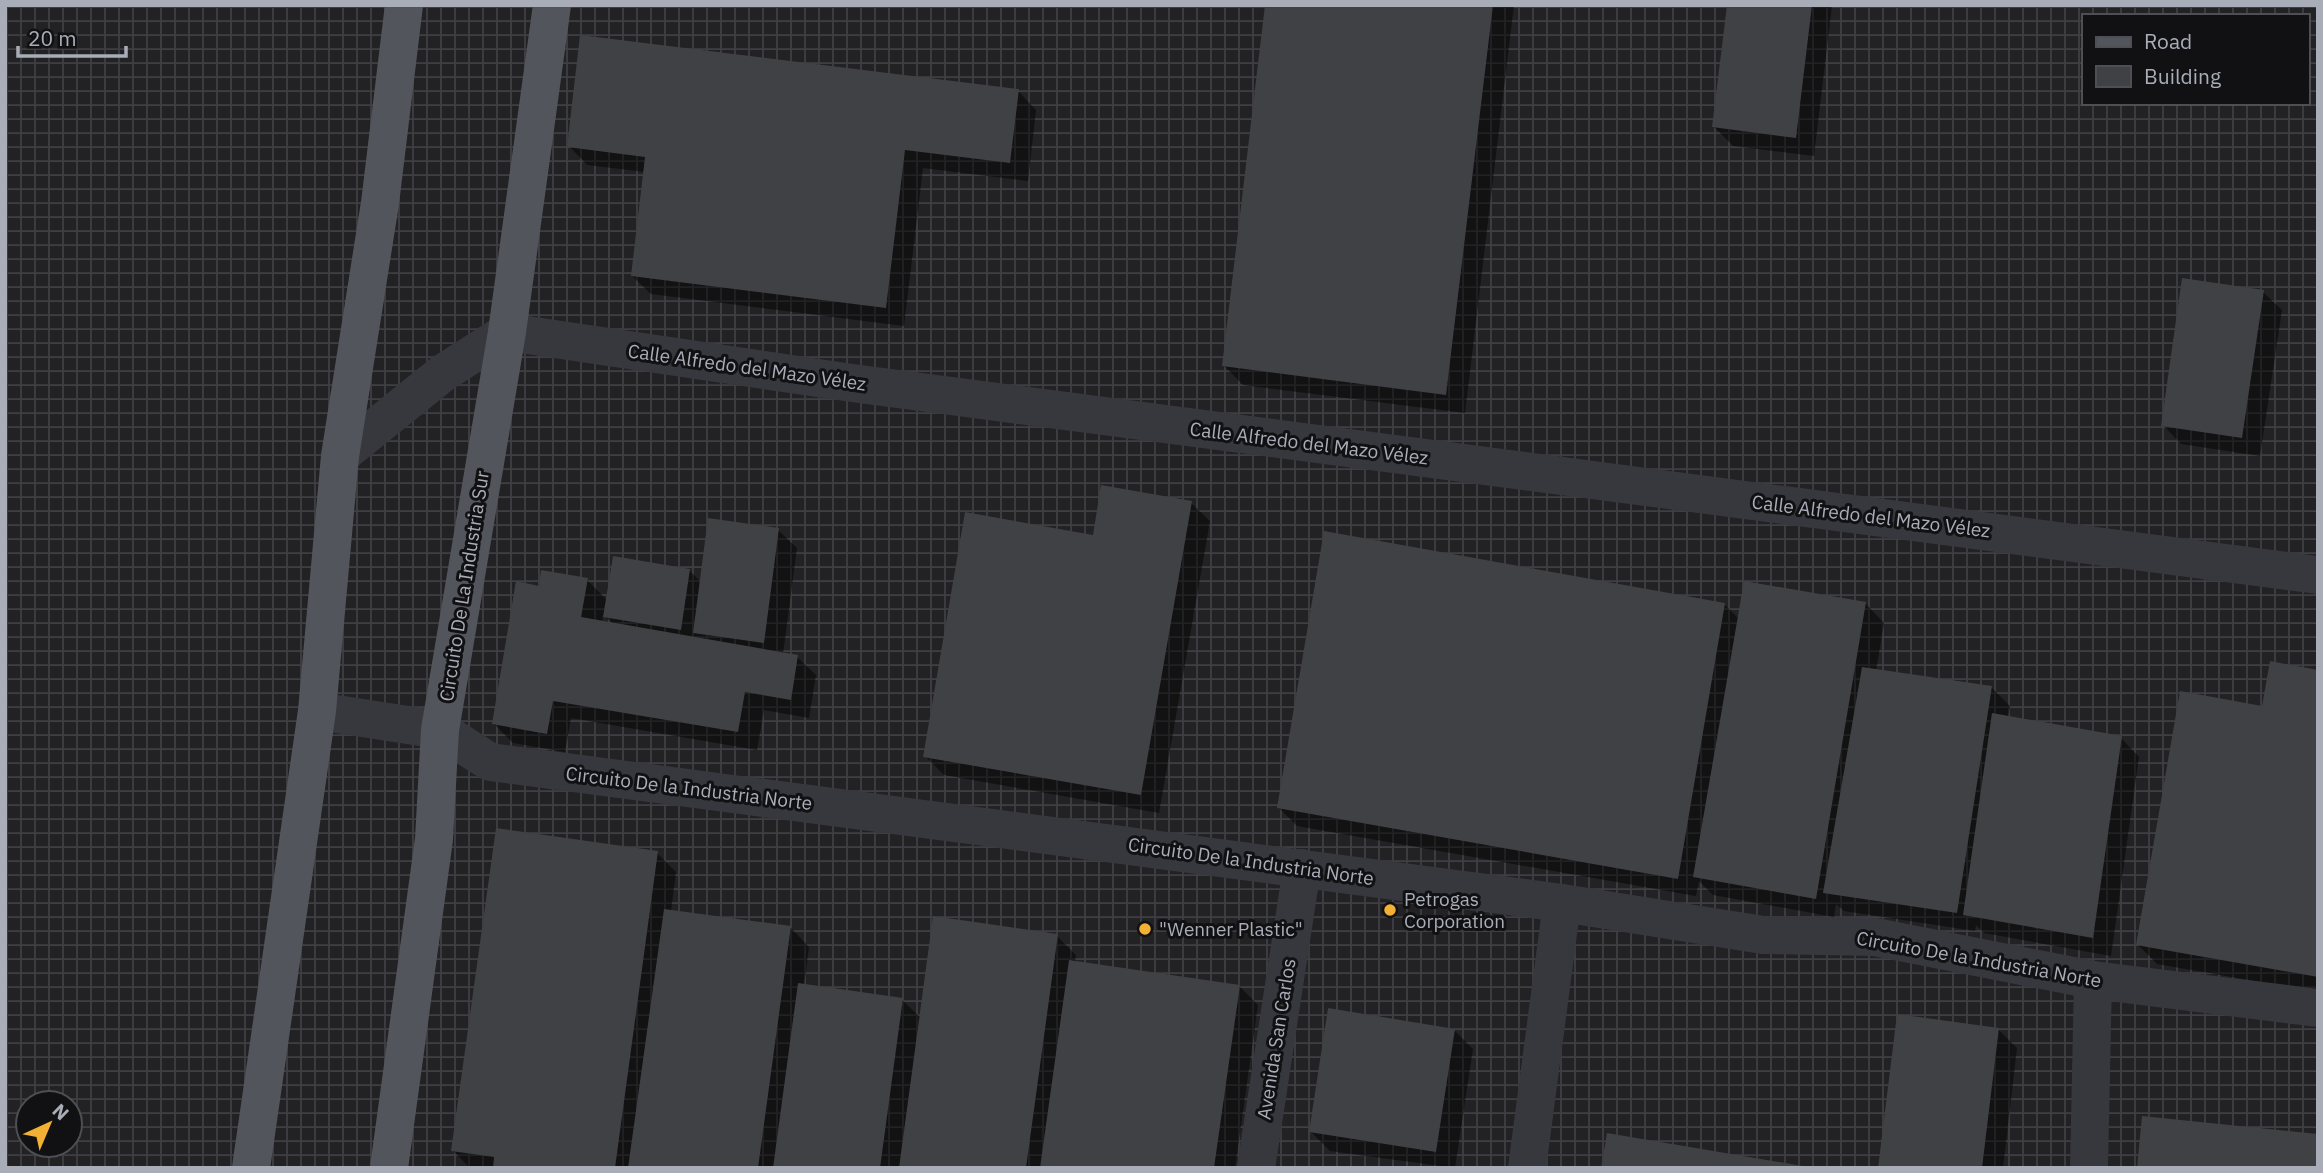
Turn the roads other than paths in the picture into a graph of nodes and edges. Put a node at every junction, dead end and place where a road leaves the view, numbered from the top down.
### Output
1 (404, 5) edge
2 (552, 5) edge
3 (507, 332) junction
4 (340, 456) junction
5 (2318, 575) edge
6 (317, 711) junction
7 (440, 730) junction
8 (1302, 868) junction
9 (1562, 903) junction
10 (2093, 980) junction
11 (2318, 1008) edge
12 (251, 1168) edge
13 (389, 1168) edge
14 (1256, 1168) edge
15 (1527, 1168) edge
16 (2089, 1168) edge

1 - 4 main road
2 - 3 main road, Circuito De La Industria Sur
3 - 4 street
3 - 5 street, Calle Alfredo del Mazo Vélez
3 - 7 main road, Circuito De La Industria Sur
4 - 6 main road
6 - 7 street, Circuito De la Industria Norte
6 - 12 main road
7 - 8 street, Circuito De la Industria Norte
7 - 13 main road, Circuito De La Industria Sur
8 - 9 street, Circuito De la Industria Norte
8 - 14 street, Avenida San Carlos
9 - 10 street, Circuito De la Industria Norte
9 - 15 street
10 - 11 street, Circuito De la Industria Norte
10 - 16 street

